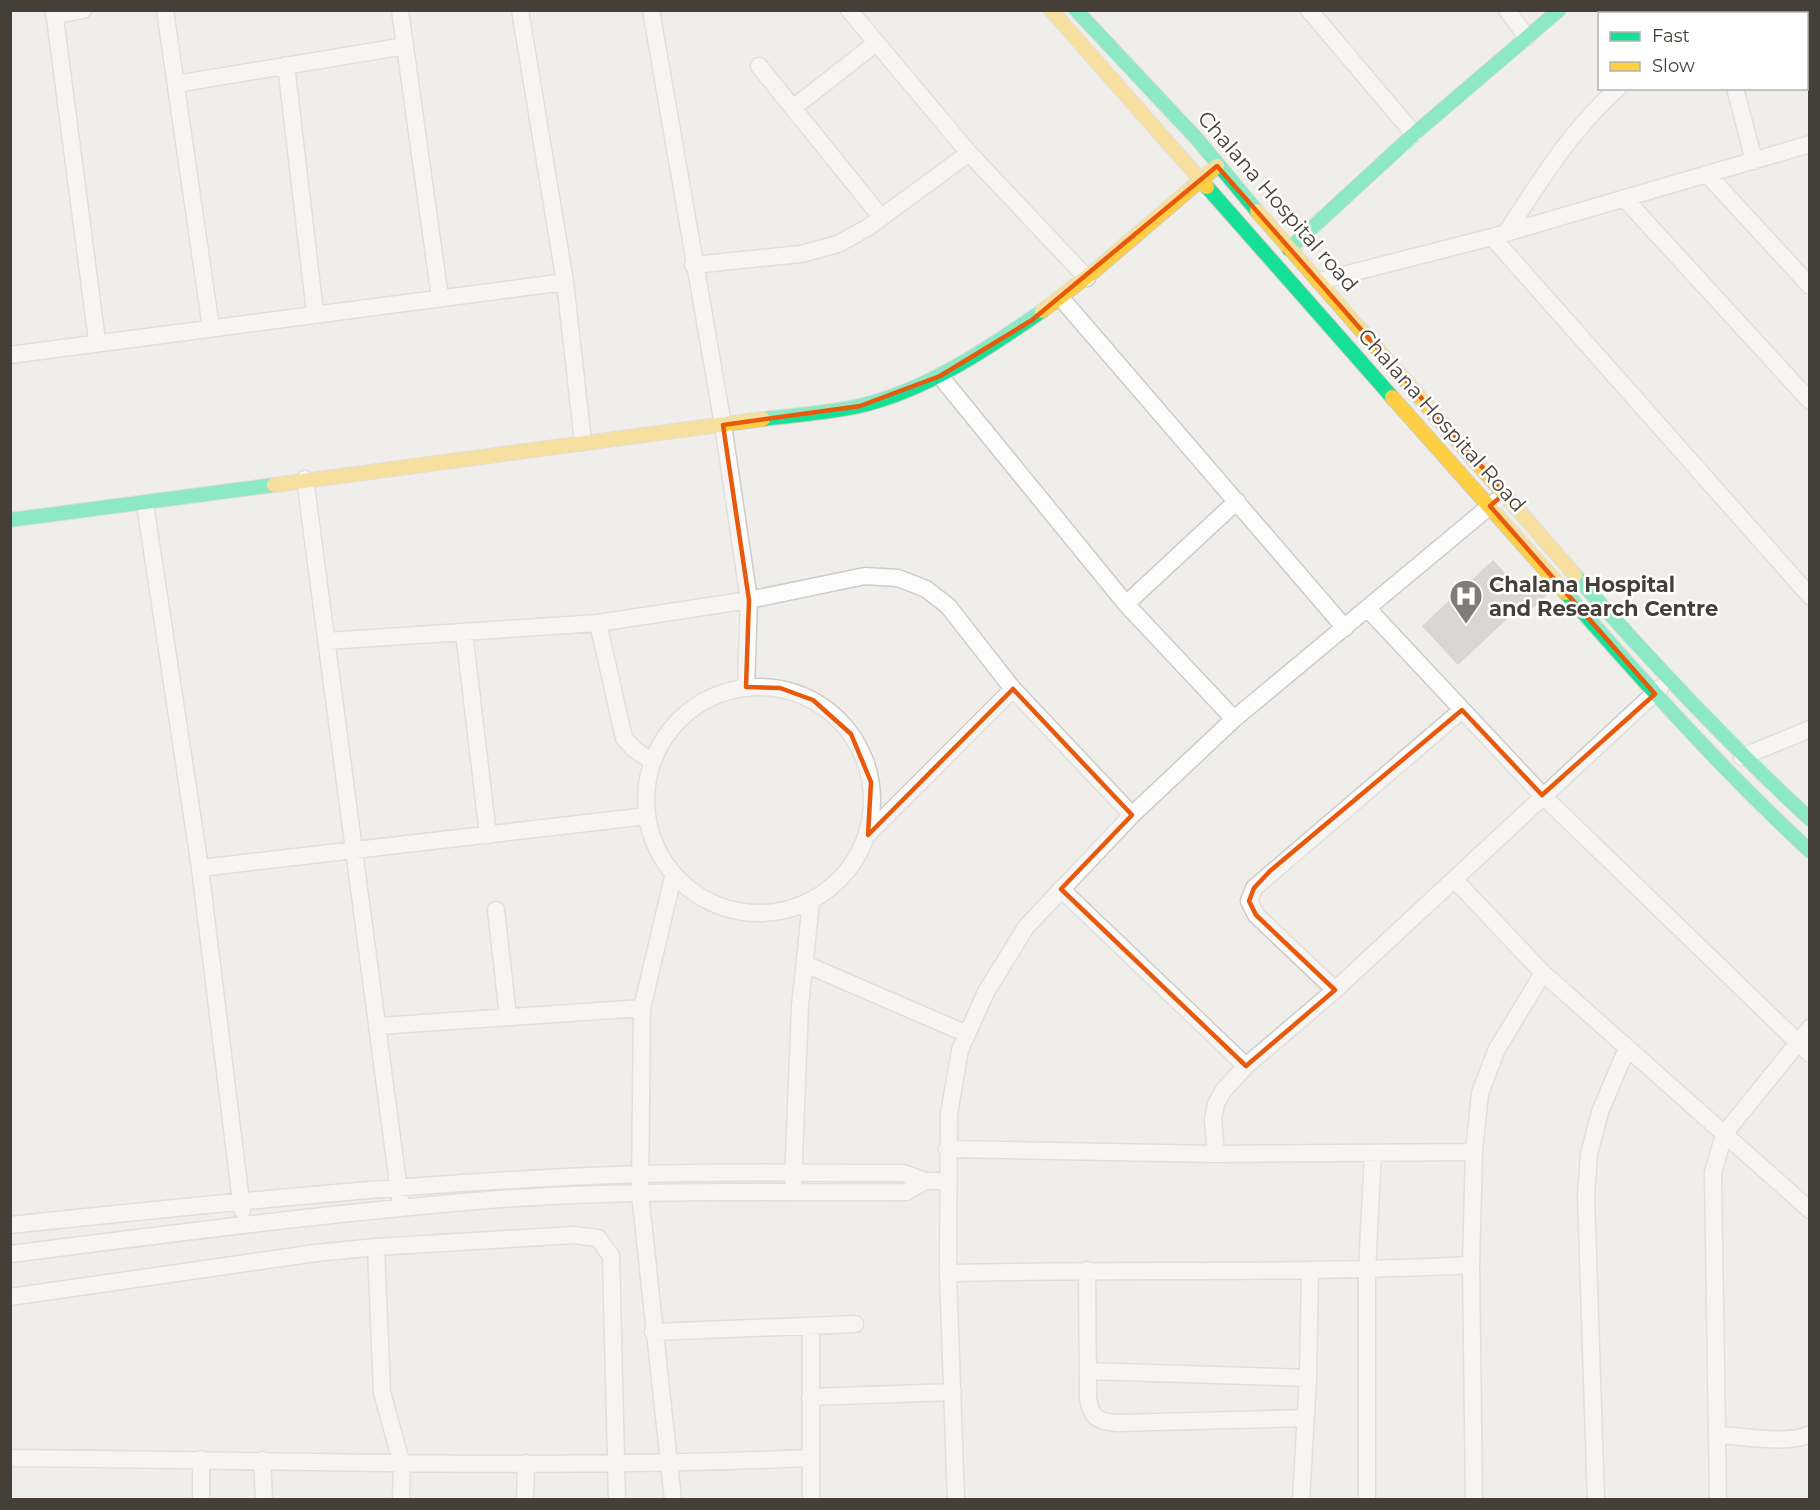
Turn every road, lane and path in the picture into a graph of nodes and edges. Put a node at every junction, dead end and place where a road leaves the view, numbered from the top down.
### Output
1 (83, 10) edge
2 (165, 10) edge
3 (400, 10) edge
4 (520, 10) edge
5 (651, 10) edge
6 (849, 10) edge
7 (1051, 10) edge
8 (1076, 10) edge
9 (1309, 10) edge
10 (1507, 10) edge
11 (1559, 10) edge
12 (54, 13) edge
13 (1527, 37) junction
14 (876, 43) junction
15 (405, 46) junction
16 (286, 65) junction
17 (759, 66) dead end
18 (176, 84) junction
19 (1616, 90) edge
20 (1736, 90) edge
21 (793, 108) junction
22 (1414, 134) junction
23 (1809, 144) edge
24 (969, 153) junction
25 (1754, 162) junction
26 (1218, 166) junction
27 (1707, 174) junction
28 (1200, 181) junction
29 (1624, 198) junction
30 (881, 217) junction
31 (1508, 230) junction
32 (1492, 237) junction
33 (1289, 249) junction
34 (693, 265) junction
35 (1087, 278) junction
36 (565, 282) junction
37 (1320, 282) junction
38 (1809, 286) edge
39 (440, 297) junction
40 (1061, 298) junction
41 (315, 313) junction
42 (211, 328) junction
43 (97, 341) junction
44 (10, 355) edge
45 (940, 376) junction
46 (1809, 401) edge
47 (723, 425) junction
48 (583, 442) junction
49 (305, 479) junction
50 (1504, 493) junction
51 (1237, 501) junction
52 (145, 504) junction
53 (1490, 506) junction
54 (10, 520) edge
55 (1809, 596) edge
56 (749, 600) junction
57 (1126, 604) junction
58 (1368, 609) junction
59 (598, 624) junction
60 (1345, 628) junction
61 (464, 632) junction
62 (328, 641) junction
63 (1667, 680) junction
64 (746, 687) junction
65 (1013, 689) junction
66 (1654, 694) junction
67 (1462, 710) junction
68 (1234, 719) junction
69 (1809, 729) edge
70 (1742, 757) junction
71 (653, 762) junction
72 (1542, 795) junction
73 (1132, 815) junction
74 (647, 816) junction
75 (1809, 819) edge
76 (488, 835) junction
77 (868, 835) junction
78 (354, 851) junction
79 (1809, 851) edge
80 (200, 868) junction
81 (673, 877) junction
82 (1454, 879) junction
83 (1061, 889) junction
84 (811, 902) junction
85 (496, 910) dead end
86 (805, 964) junction
87 (1543, 972) junction
88 (1335, 990) junction
89 (642, 1008) junction
90 (508, 1017) junction
91 (379, 1026) junction
92 (1809, 1028) edge
93 (967, 1034) junction
94 (1796, 1041) junction
95 (1627, 1048) junction
96 (1809, 1054) edge
97 (1246, 1066) junction
98 (1724, 1134) junction
99 (947, 1149) junction
100 (1474, 1152) junction
101 (1373, 1153) junction
102 (1216, 1154) junction
103 (793, 1173) junction
104 (640, 1174) junction
105 (925, 1181) junction
106 (949, 1182) junction
107 (399, 1188) junction
108 (792, 1193) junction
109 (640, 1194) junction
110 (240, 1201) junction
111 (401, 1209) junction
112 (1809, 1210) edge
113 (10, 1225) edge
114 (244, 1225) junction
115 (376, 1247) junction
116 (10, 1254) edge
117 (1471, 1265) junction
118 (1087, 1270) junction
119 (1310, 1270) junction
120 (1367, 1270) junction
121 (948, 1273) junction
122 (10, 1297) edge
123 (855, 1324) dead end
124 (811, 1327) junction
125 (653, 1332) junction
126 (1088, 1371) junction
127 (1308, 1378) junction
128 (953, 1392) junction
129 (810, 1397) junction
130 (1305, 1418) junction
131 (1809, 1434) edge
132 (1718, 1435) junction
133 (10, 1458) edge
134 (810, 1458) junction
135 (201, 1460) junction
136 (262, 1460) junction
137 (526, 1463) junction
138 (617, 1464) junction
139 (670, 1464) junction
140 (402, 1465) junction
141 (201, 1500) edge
142 (264, 1500) edge
143 (401, 1500) edge
144 (525, 1500) edge
145 (617, 1500) edge
146 (673, 1500) edge
147 (811, 1500) edge
148 (956, 1500) edge
149 (1301, 1500) edge
150 (1367, 1500) edge
151 (1474, 1500) edge
152 (1596, 1500) edge
153 (1718, 1500) edge

1 - 12 street
2 - 18 street
3 - 15 street
4 - 36 street
5 - 34 street
6 - 14 street
7 - 28 street, Chalana Hospital Road
8 - 26 street, Chalana Hospital road
9 - 22 street
10 - 13 street
11 - 13 street
12 - 43 street
13 - 22 street
14 - 21 street
14 - 24 street
15 - 16 street
15 - 39 street
16 - 18 street
16 - 41 street
17 - 21 street
18 - 42 street
19 - 31 street
20 - 25 street
21 - 30 street
22 - 33 street
23 - 25 street
24 - 30 street
24 - 35 street
25 - 27 street
26 - 28 street
26 - 33 street, Chalana Hospital road
27 - 29 street
27 - 38 street
28 - 35 street
28 - 53 street, Chalana Hospital Road
29 - 31 street
29 - 46 street
30 - 34 street
31 - 32 street
32 - 37 street
32 - 55 street
33 - 37 street, Chalana Hospital road
34 - 47 street
35 - 40 street
36 - 39 street
36 - 48 street
37 - 50 street, Chalana Hospital road
39 - 41 street
40 - 45 street
40 - 51 street
41 - 42 street
42 - 43 street
43 - 44 street
45 - 47 street
45 - 57 street
47 - 48 street
47 - 56 street
48 - 49 street
49 - 52 street
49 - 62 street
50 - 53 street
50 - 63 street, Chalana Hospital road
51 - 57 street
51 - 60 street
52 - 54 street
52 - 80 street
53 - 58 street
53 - 66 street, Chalana Hospital Road
56 - 59 street
56 - 64 street
56 - 65 street
57 - 68 street
58 - 60 street
58 - 67 street
59 - 61 street
59 - 71 street
60 - 68 street
61 - 62 street
61 - 76 street
62 - 78 street
63 - 66 street
63 - 70 street, Chalana Hospital road
64 - 71 street
64 - 77 street
65 - 73 street
65 - 77 street
66 - 72 street
66 - 79 street, Chalana Hospital Road
67 - 72 street
67 - 88 street
68 - 73 street
69 - 70 street
70 - 75 street, Chalana Hospital road
71 - 74 street
72 - 82 street
72 - 94 street
73 - 83 street
74 - 76 street
74 - 81 street
76 - 78 street
77 - 84 street
78 - 80 street
78 - 91 street
80 - 110 street
81 - 84 street
81 - 89 street
82 - 87 street
82 - 88 street
83 - 93 street
83 - 97 street
84 - 86 street
85 - 90 street
86 - 93 street
86 - 103 street
87 - 95 street
87 - 100 street
88 - 97 street
89 - 90 street
89 - 104 street
90 - 91 street
91 - 107 street
92 - 94 street
93 - 99 street
94 - 96 street
94 - 98 street
95 - 98 street
95 - 152 street
97 - 102 street
98 - 112 street
98 - 132 street
99 - 102 street
99 - 106 street
100 - 101 street
100 - 117 street
101 - 102 street
101 - 120 street
103 - 104 street
103 - 105 street
103 - 108 street
104 - 107 street
104 - 109 street
105 - 106 street
105 - 108 street
106 - 121 street
107 - 110 street
107 - 111 street
108 - 109 street
109 - 111 street
109 - 125 street
110 - 113 street
110 - 114 street
111 - 114 street
114 - 116 street
115 - 122 street
115 - 138 street
115 - 140 street
117 - 120 street
117 - 151 street
118 - 119 street
118 - 121 street
118 - 126 street
119 - 120 street
119 - 127 street
120 - 150 street
121 - 128 street
123 - 124 street
124 - 125 street
124 - 129 street
125 - 139 street
126 - 127 street
126 - 130 street
127 - 130 street
128 - 129 street
128 - 148 street
129 - 134 street
130 - 149 street
131 - 132 street
132 - 153 street
133 - 135 street
134 - 139 street
134 - 147 street
135 - 136 street
135 - 141 street
136 - 140 street
136 - 142 street
137 - 138 street
137 - 140 street
137 - 144 street
138 - 139 street
138 - 145 street
139 - 146 street
140 - 143 street

